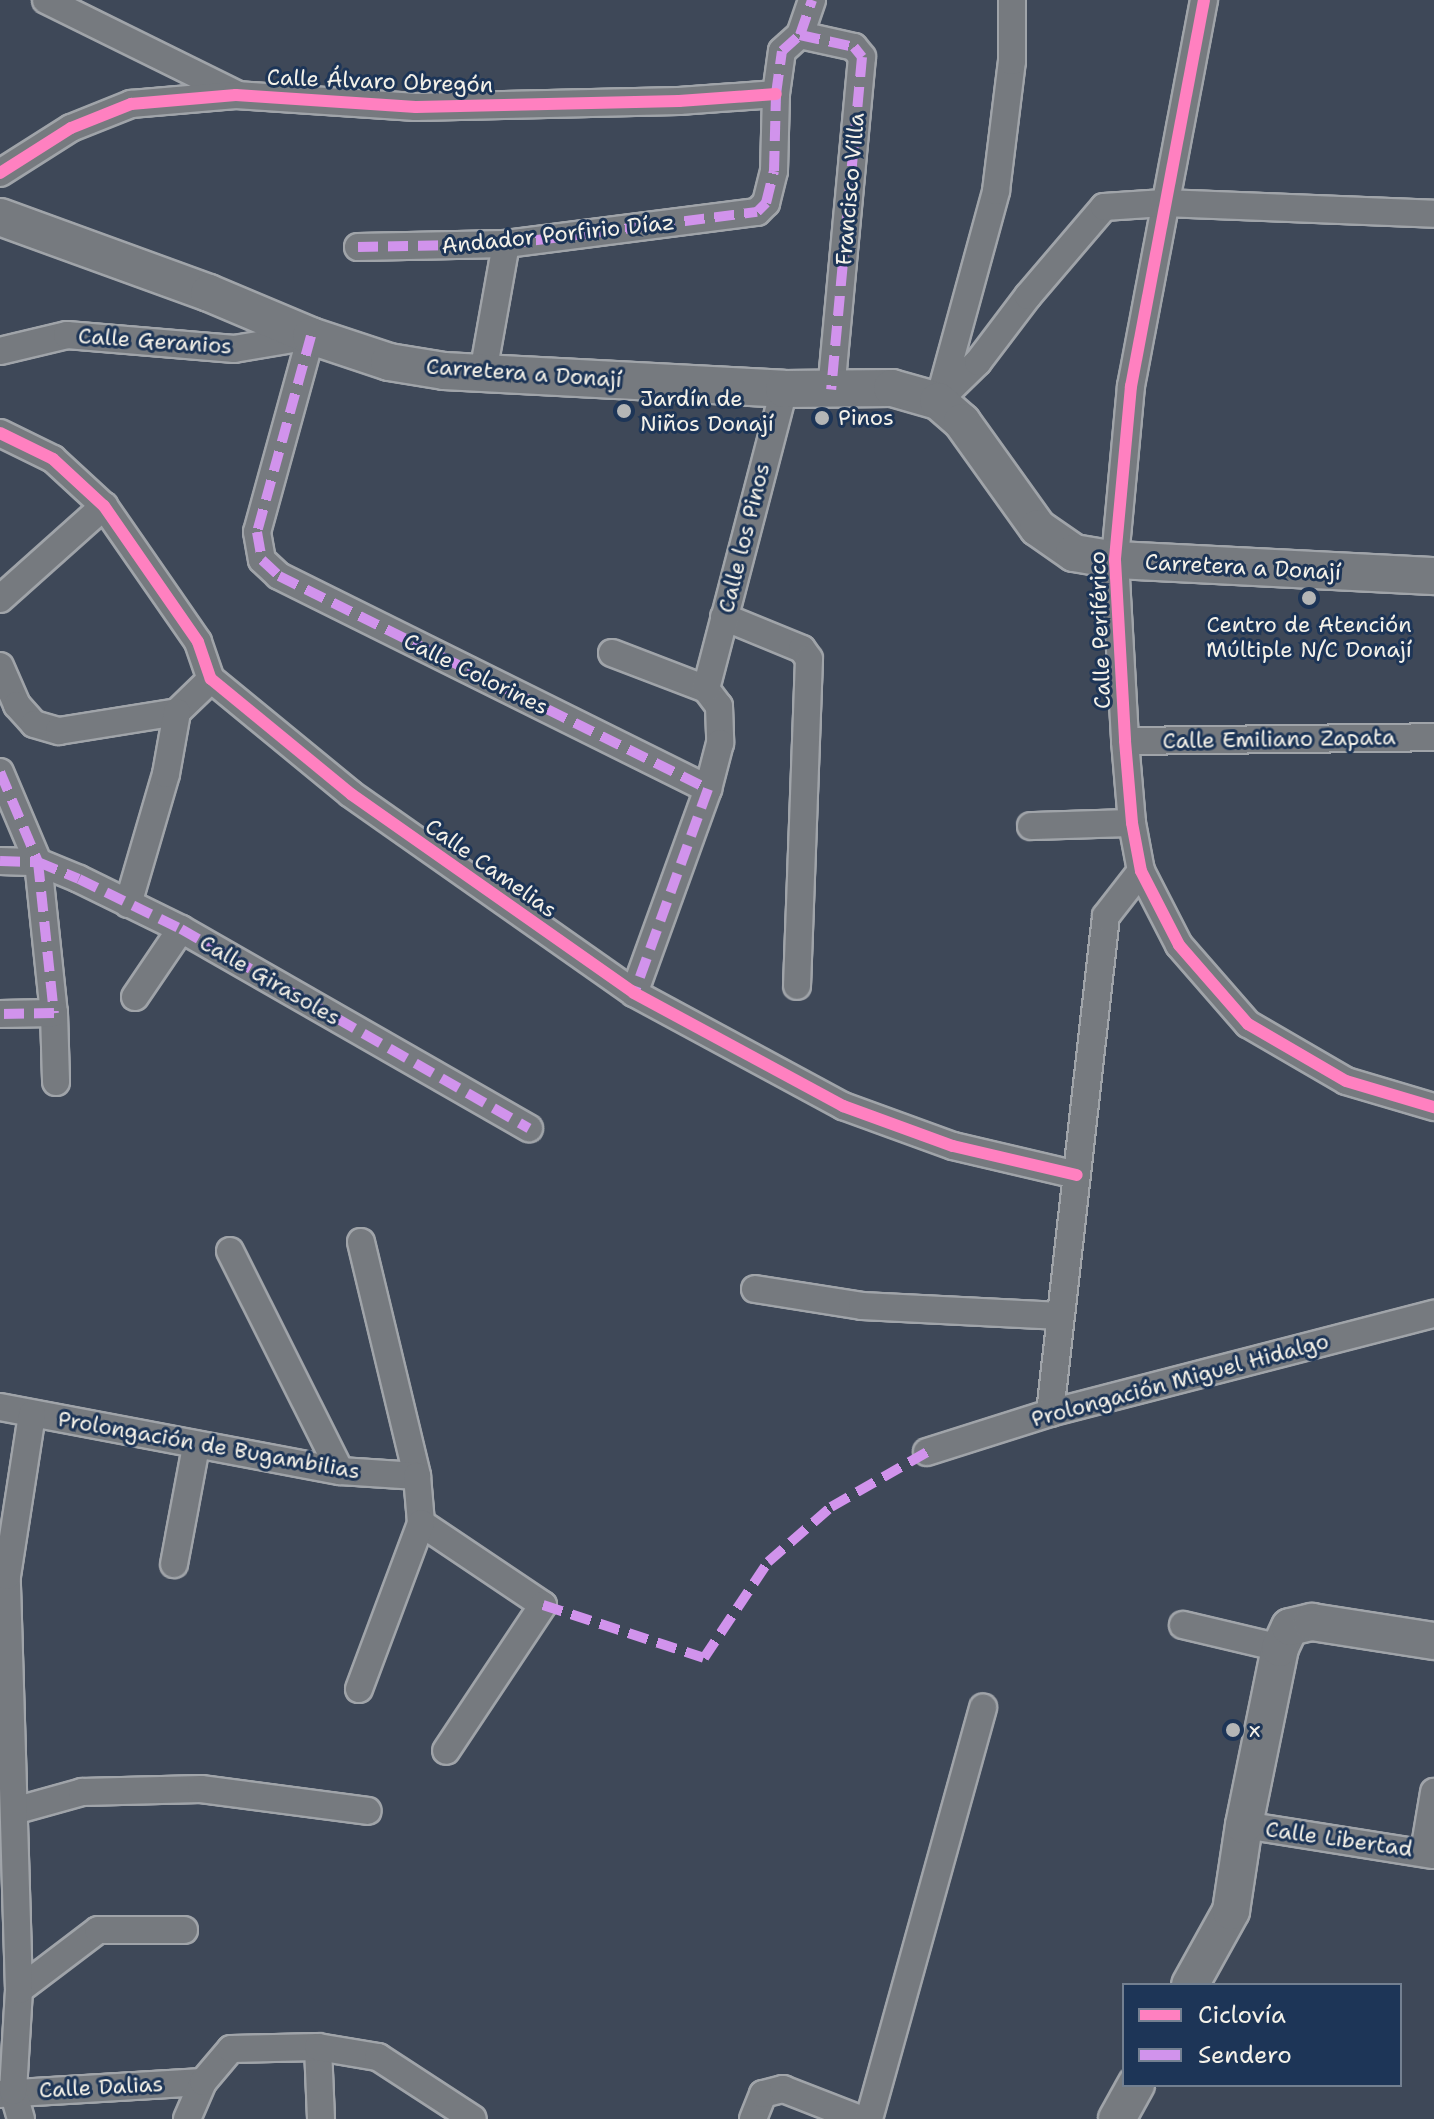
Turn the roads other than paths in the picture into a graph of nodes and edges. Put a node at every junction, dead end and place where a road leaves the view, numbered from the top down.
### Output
1 (46, 0) edge
2 (812, 0) edge
3 (1012, 0) edge
4 (1204, 0) edge
5 (800, 35) junction
6 (776, 94) junction
7 (236, 95) junction
8 (0, 173) edge
9 (1164, 203) junction
10 (1434, 214) edge
11 (0, 217) edge
12 (506, 244) junction
13 (358, 247) dead end
14 (311, 336) junction
15 (0, 351) edge
16 (483, 373) junction
17 (784, 389) junction
18 (831, 390) junction
19 (938, 401) junction
20 (0, 433) edge
21 (104, 506) junction
22 (1115, 560) junction
23 (1434, 576) edge
24 (0, 599) edge
25 (724, 617) junction
26 (612, 653) dead end
27 (0, 666) edge
28 (211, 679) junction
29 (706, 689) junction
30 (177, 712) junction
31 (1434, 737) edge
32 (1125, 741) junction
33 (0, 772) edge
34 (708, 789) junction
35 (1132, 823) junction
36 (1031, 826) dead end
37 (0, 861) edge
38 (38, 862) junction
39 (1141, 871) junction
40 (128, 904) junction
41 (181, 929) junction
42 (797, 986) dead end
43 (634, 993) junction
44 (135, 997) dead end
45 (54, 1013) junction
46 (0, 1014) edge
47 (56, 1082) dead end
48 (1434, 1107) edge
49 (529, 1128) dead end
50 (1077, 1175) junction
51 (361, 1242) dead end
52 (230, 1251) dead end
53 (755, 1289) dead end
54 (1434, 1314) edge
55 (1061, 1316) junction
56 (0, 1407) edge
57 (1050, 1413) junction
58 (32, 1414) junction
59 (196, 1446) junction
60 (927, 1452) dead end
61 (340, 1471) junction
62 (417, 1476) junction
63 (421, 1523) junction
64 (174, 1564) dead end
65 (3, 1576) edge
66 (1183, 1625) dead end
67 (1434, 1641) edge
68 (1280, 1648) junction
69 (359, 1689) dead end
70 (983, 1707) dead end
71 (446, 1751) dead end
72 (1434, 1792) edge
73 (14, 1811) junction
74 (368, 1811) dead end
75 (1244, 1825) junction
76 (1429, 1853) edge
77 (184, 1930) dead end
78 (1191, 1983) edge
79 (19, 1990) junction
80 (318, 2047) junction
81 (203, 2082) junction
82 (1135, 2087) edge
83 (7, 2092) edge
84 (21, 2119) edge
85 (187, 2119) edge
86 (321, 2119) edge
87 (473, 2119) edge
88 (753, 2119) edge
89 (860, 2119) edge
90 (869, 2119) edge
91 (1117, 2119) edge

1 - 7 street
2 - 5 street
3 - 19 street
4 - 9 street, Calle Periférico
5 - 6 street
5 - 18 street, Francisco Villa
6 - 7 street, Calle Álvaro Obregón
6 - 12 street, Andador Porfirio Díaz
7 - 8 street, Calle Álvaro Obregón
9 - 10 street
9 - 19 street
9 - 22 street, Calle Periférico
11 - 14 main road, Carretera a Donají
12 - 13 street, Andador Porfirio Díaz
12 - 16 street
14 - 15 street, Calle Geranios
14 - 16 main road, Carretera a Donají
14 - 34 street, Calle Colorines
16 - 17 main road, Carretera a Donají
17 - 18 main road, Carretera a Donají
17 - 25 street, Calle los Pinos
18 - 19 main road, Carretera a Donají
19 - 22 main road, Carretera a Donají
20 - 21 street
21 - 24 street
21 - 28 street
22 - 23 main road, Carretera a Donají
22 - 32 street, Calle Periférico
25 - 29 street, Calle los Pinos
25 - 42 street
26 - 29 street
27 - 30 street
28 - 30 street
28 - 43 street, Calle Camelias
29 - 34 street
30 - 40 street
31 - 32 street, Calle Emiliano Zapata
32 - 35 street, Calle Periférico
33 - 38 street
34 - 43 street
35 - 36 street
35 - 39 street, Calle Periférico
37 - 38 street, Calle Girasoles
38 - 40 street, Calle Girasoles
38 - 45 street
39 - 48 street, Calle Periférico
39 - 50 street
40 - 41 street, Calle Girasoles
41 - 44 street
41 - 49 street, Calle Girasoles
43 - 50 street, Calle Camelias
45 - 46 street
45 - 47 street
50 - 55 street
51 - 62 street
52 - 61 street
53 - 55 street
54 - 57 street, Prolongación Miguel Hidalgo
55 - 57 street
56 - 58 street, Prolongación de Bugambilias
57 - 60 street, Prolongación Miguel Hidalgo
58 - 59 street, Prolongación de Bugambilias
58 - 65 street
59 - 61 street, Prolongación de Bugambilias
59 - 64 street
61 - 62 street, Prolongación de Bugambilias
62 - 63 street
63 - 69 street
63 - 71 street
65 - 73 street
66 - 68 street
67 - 68 main road
68 - 75 main road
70 - 90 street
72 - 76 street
73 - 74 street
73 - 79 street
75 - 76 street, Calle Libertad
75 - 78 main road
77 - 79 street
79 - 83 street
80 - 81 street
80 - 86 street
80 - 87 street
81 - 83 street, Calle Dalias
81 - 85 street
82 - 91 main road
83 - 84 street
88 - 89 street

